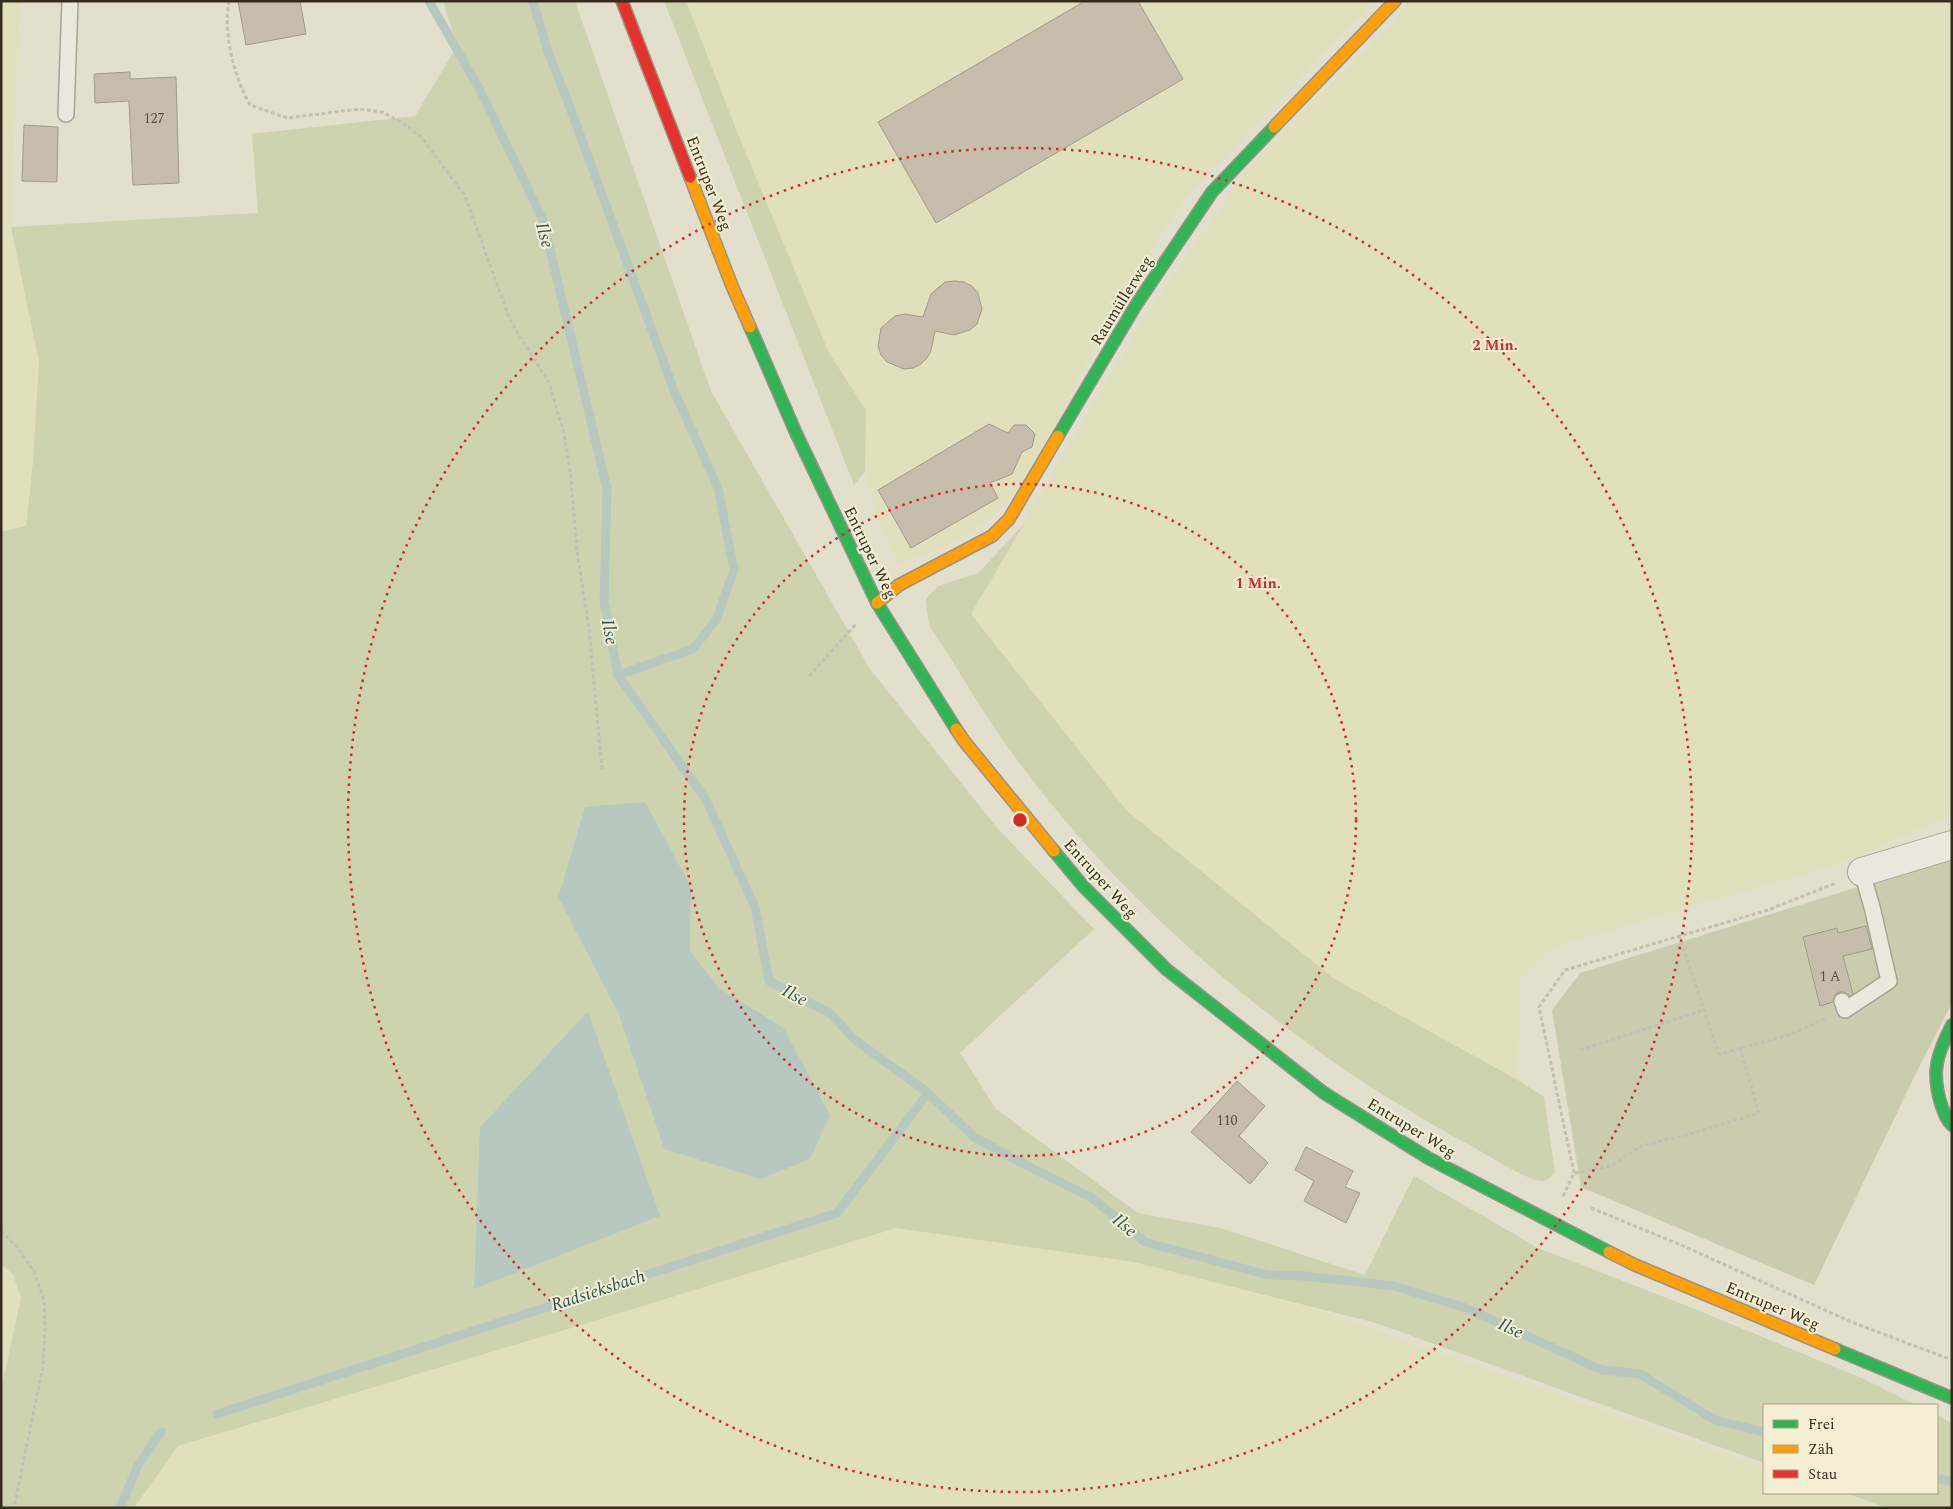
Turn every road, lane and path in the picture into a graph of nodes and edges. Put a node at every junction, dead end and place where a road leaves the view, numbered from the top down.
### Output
1 (70, 1) edge
2 (229, 1) edge
3 (622, 1) edge
4 (1395, 1) edge
5 (66, 114) dead end
6 (876, 602) junction
7 (809, 676) dead end
8 (602, 769) dead end
9 (1952, 846) edge
10 (1862, 872) junction
11 (1679, 935) junction
12 (1844, 1006) joint
13 (1705, 1010) junction
14 (1952, 1025) edge
15 (1740, 1048) junction
16 (1580, 1050) dead end
17 (1952, 1125) edge
18 (1574, 1173) junction
19 (1555, 1193) dead end
20 (1563, 1197) junction
21 (1572, 1200) dead end
22 (1590, 1208) dead end
23 (1, 1231) edge
24 (1952, 1360) edge
25 (1952, 1398) edge
26 (14, 1508) edge

1 - 5 lane
2 - 8 path
3 - 6 main road, Entruper Weg
4 - 6 main road, Raumüllerweg
6 - 7 path
6 - 25 main road, Entruper Weg
9 - 10 street
10 - 11 path
10 - 12 lane
11 - 13 path
11 - 18 path
12 - 15 path
13 - 15 path
13 - 16 path
14 - 17 main road
15 - 18 path
18 - 20 path
19 - 20 path
20 - 21 path
22 - 24 path
23 - 26 path

